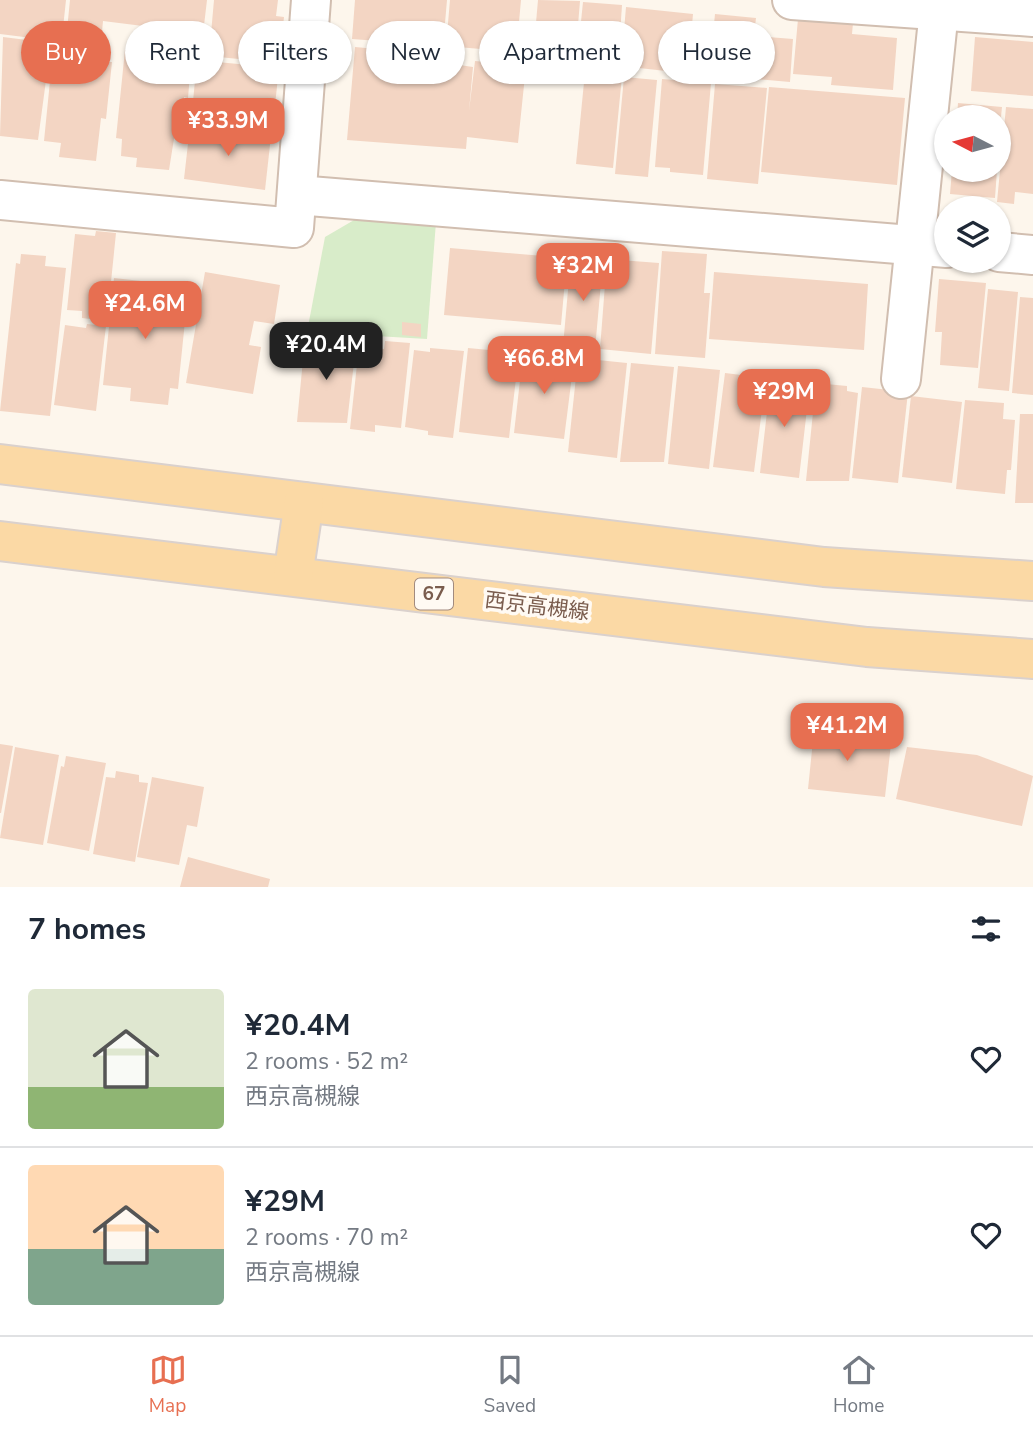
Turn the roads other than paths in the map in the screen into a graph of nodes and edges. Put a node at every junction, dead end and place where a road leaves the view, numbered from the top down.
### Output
1 (310, 0) edge
2 (792, 0) edge
3 (939, 10) junction
4 (1033, 17) edge
5 (297, 195) junction
6 (0, 200) edge
7 (931, 247) edge
8 (1011, 253) edge
9 (1033, 255) edge
10 (901, 379) dead end
11 (0, 464) edge
12 (304, 502) junction
13 (0, 541) edge
14 (293, 576) junction
15 (1033, 581) edge
16 (1033, 659) edge

1 - 5 street
2 - 3 street
3 - 4 street
3 - 7 street
5 - 6 street
5 - 7 street
7 - 10 street
8 - 9 street
11 - 12 main road
12 - 14 main road
12 - 15 main road
13 - 14 main road, 西京高槻線 / 67
14 - 16 main road, 西京高槻線 / 67

